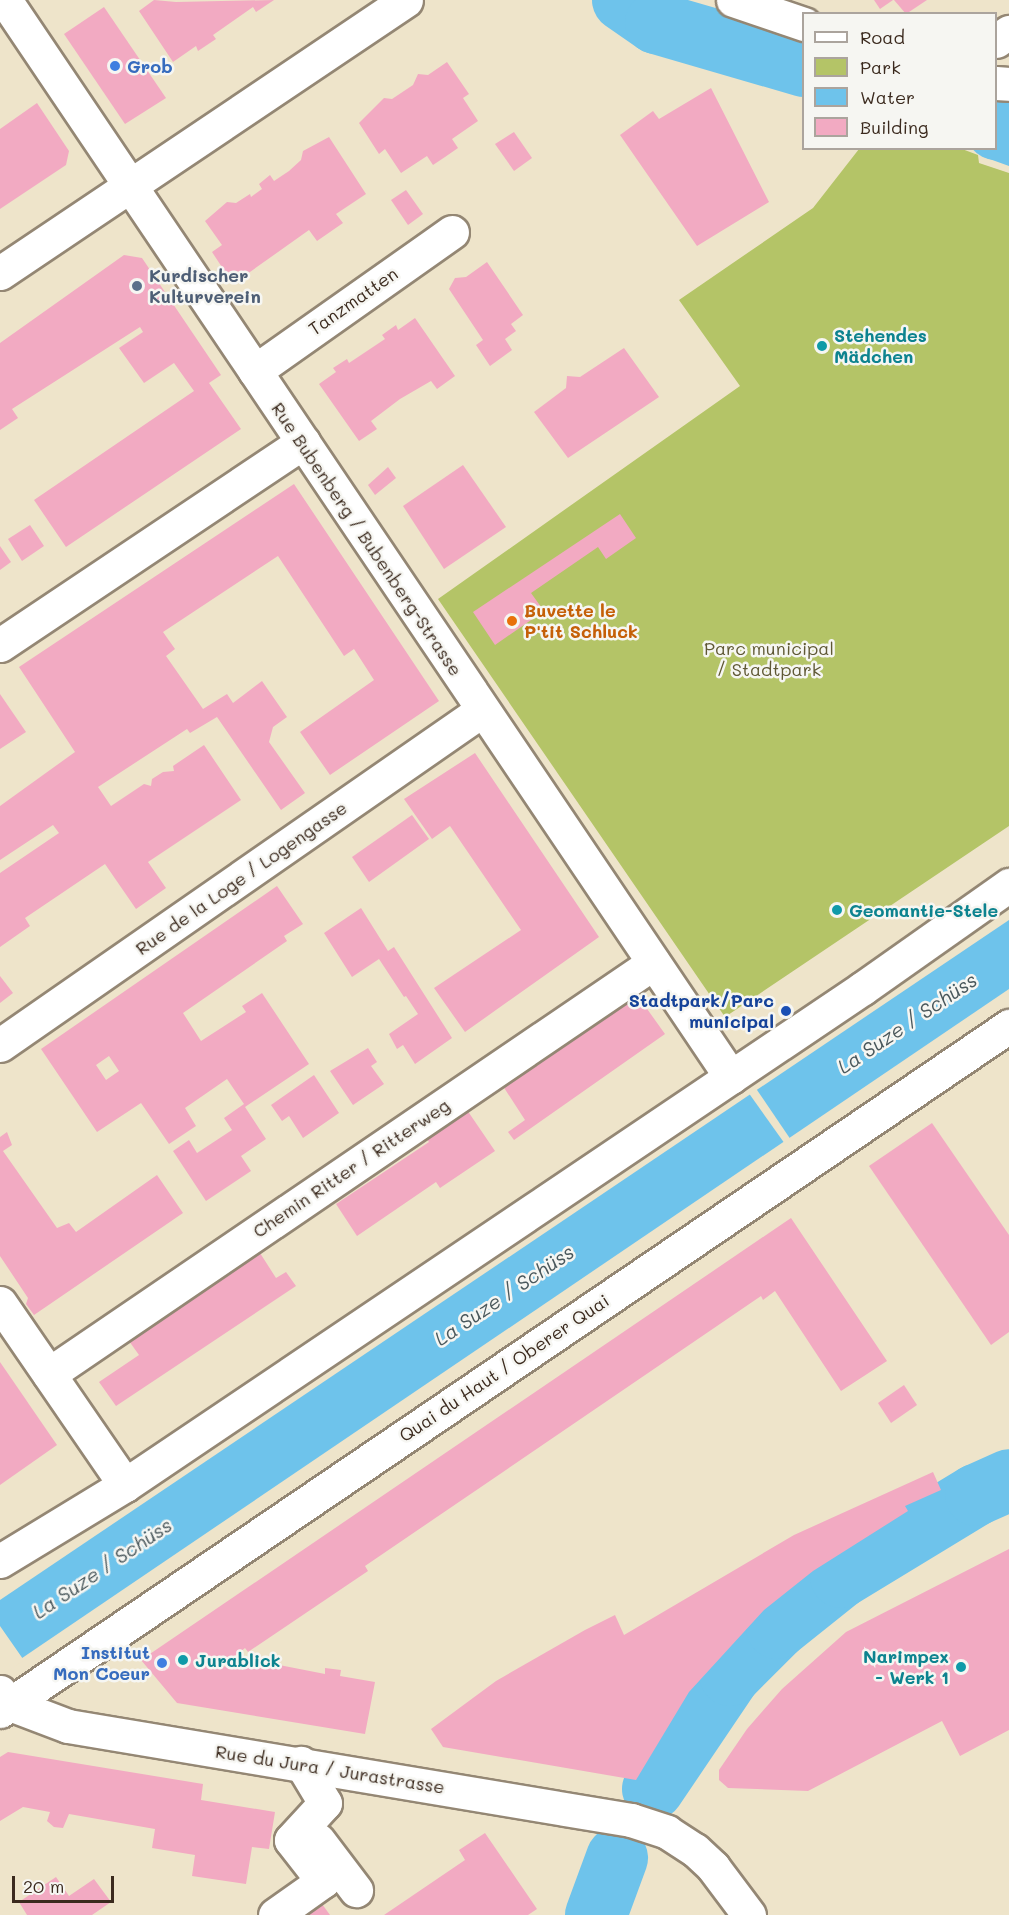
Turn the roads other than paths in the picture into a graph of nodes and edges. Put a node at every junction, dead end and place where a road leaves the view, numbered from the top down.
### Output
1 (5, 0) edge
2 (406, 0) edge
3 (746, 2) edge
4 (802, 23) edge
5 (132, 185) junction
6 (452, 231) dead end
7 (0, 273) edge
8 (255, 371) junction
9 (303, 442) junction
10 (0, 645) edge
11 (481, 711) junction
12 (1009, 885) edge
13 (654, 963) junction
14 (1009, 1026) edge
15 (0, 1045) edge
16 (731, 1077) junction
17 (0, 1303) edge
18 (49, 1374) junction
19 (125, 1485) junction
20 (0, 1561) edge
21 (3, 1702) edge
22 (301, 1763) junction
23 (306, 1824) junction
24 (356, 1890) dead end
25 (274, 1915) edge
26 (748, 1915) edge

1 - 5 street, Rue Bubenberg / Bubenberg-Strasse
2 - 5 street
3 - 4 street
5 - 7 street
5 - 8 street, Rue Bubenberg / Bubenberg-Strasse
6 - 8 street, Tanzmatten
8 - 9 street, Rue Bubenberg / Bubenberg-Strasse
9 - 10 street
9 - 11 street, Rue Bubenberg / Bubenberg-Strasse
11 - 13 street, Rue Bubenberg / Bubenberg-Strasse
11 - 15 street, Rue de la Loge / Logengasse
12 - 16 street
13 - 16 street, Rue Bubenberg / Bubenberg-Strasse
13 - 18 street, Chemin Ritter / Ritterweg
14 - 21 street, Quai du Haut / Oberer Quai
16 - 19 street
17 - 18 street
18 - 19 street
19 - 20 street
21 - 22 street, Rue du Jura / Jurastrasse
22 - 23 street
22 - 26 street, Rue du Jura / Jurastrasse
23 - 24 street
23 - 25 street

